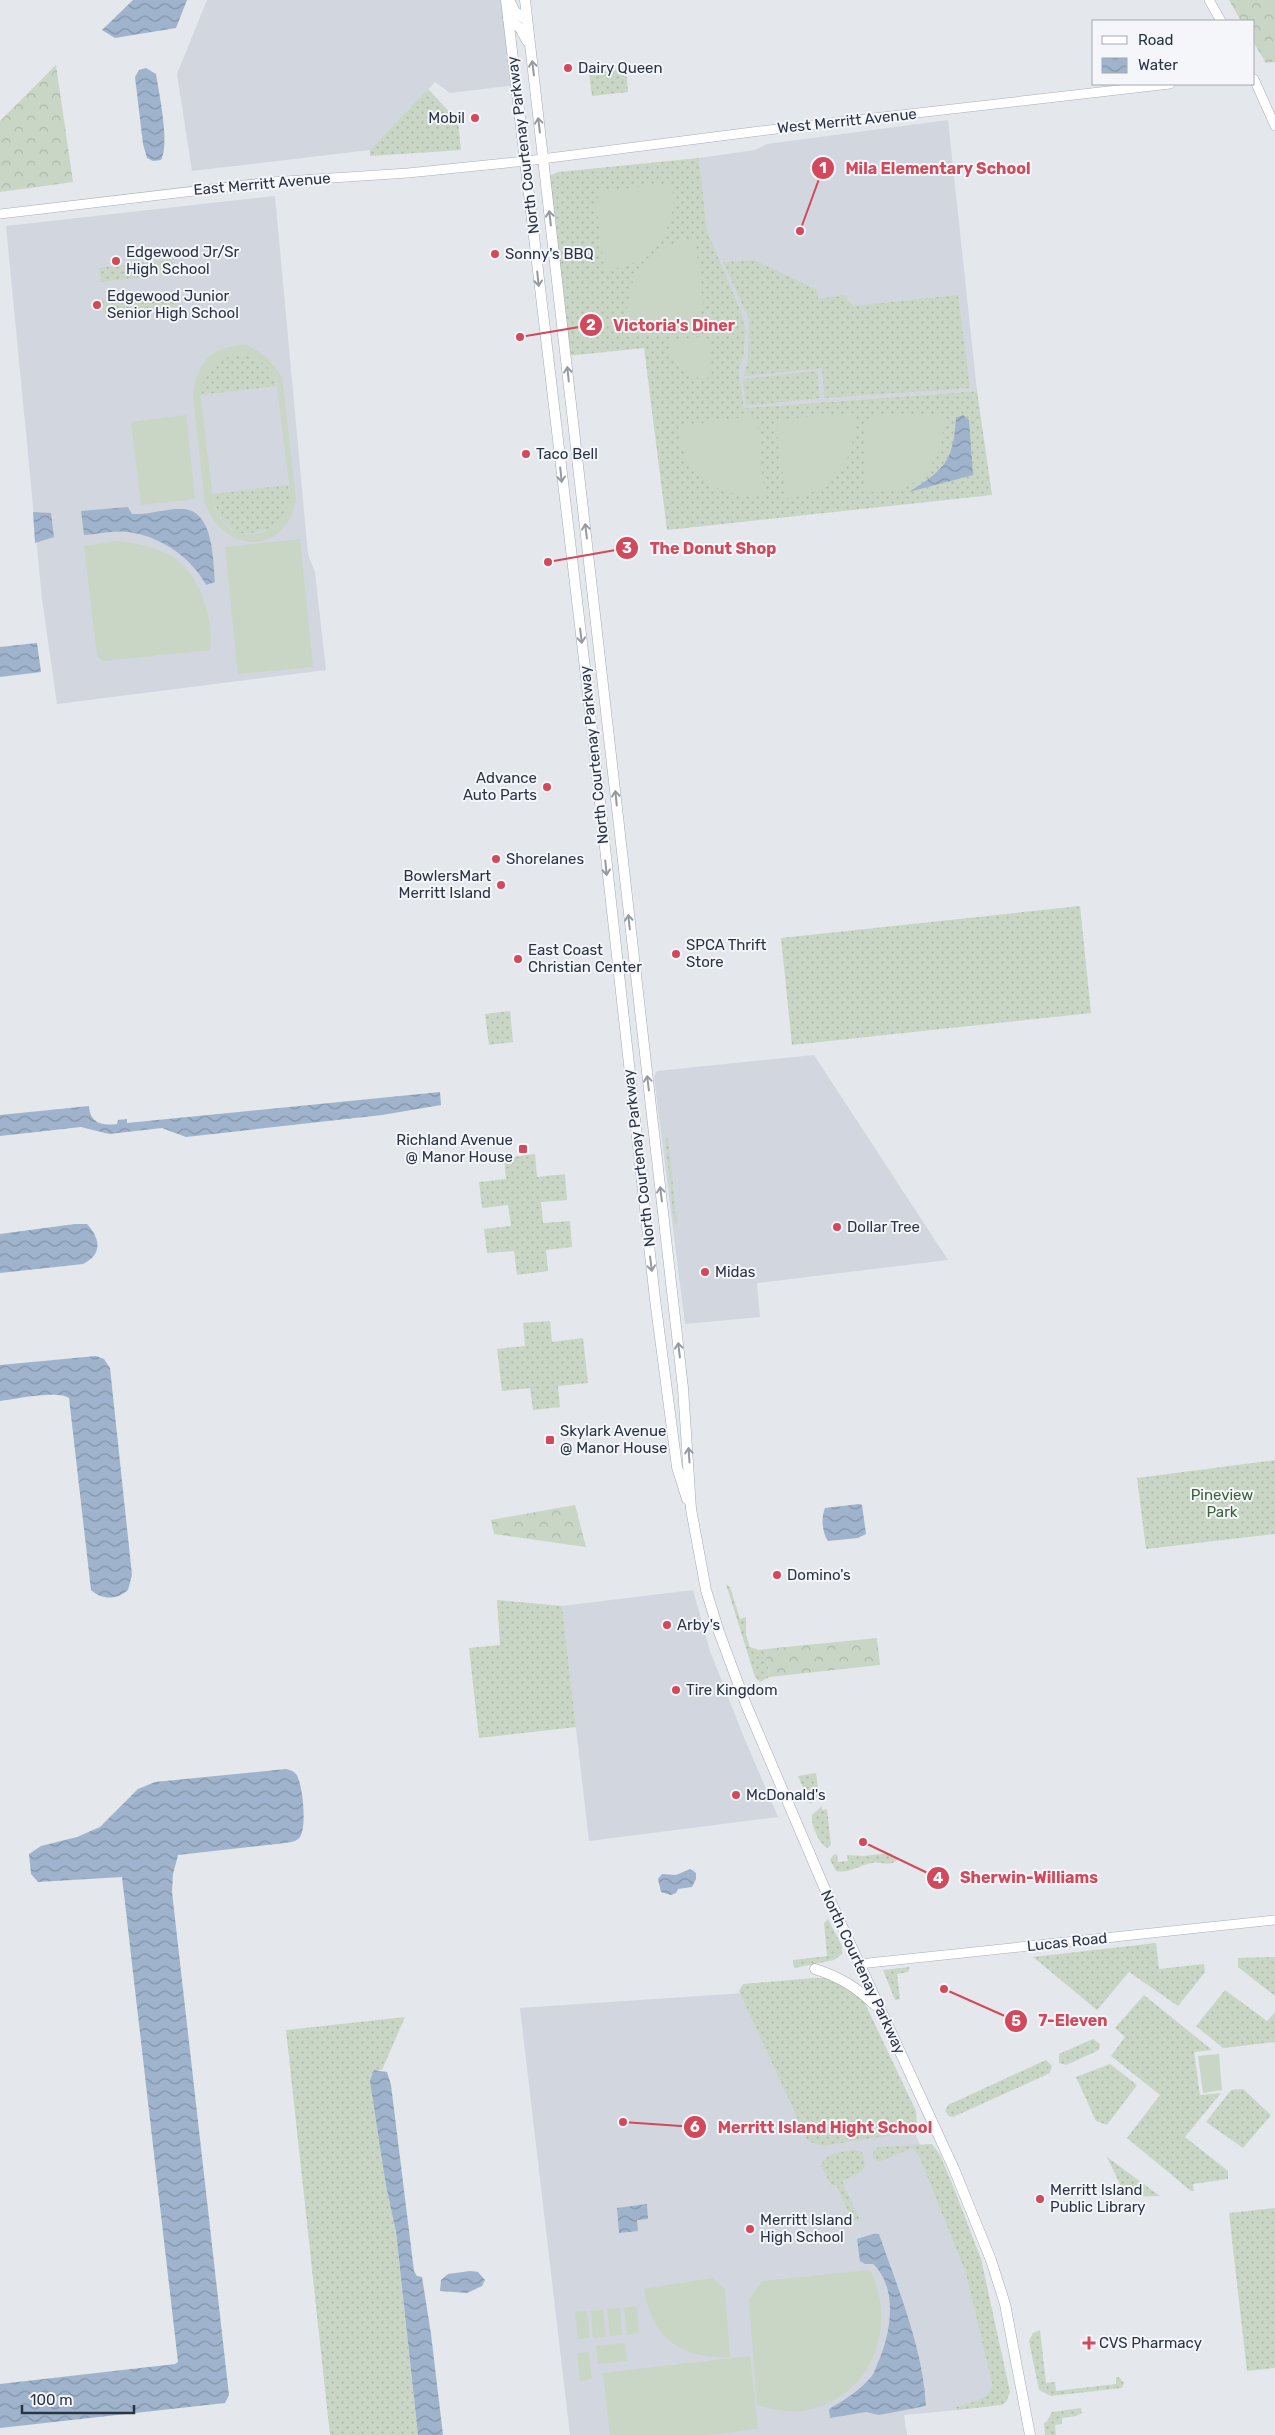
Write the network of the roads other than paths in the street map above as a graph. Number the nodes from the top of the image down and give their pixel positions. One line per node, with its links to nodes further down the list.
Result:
1 (507, 0): 4 (main road, North Courtenay Parkway); 5 (main road)
2 (525, 0): 5 (main road, North Courtenay Parkway)
3 (1209, 0): 6 (street)
4 (508, 18): 7 (main road); 12 (main road, North Courtenay Parkway)
5 (527, 20): 7 (main road, North Courtenay Parkway)
6 (1220, 20)
7 (530, 46): 11 (main road, North Courtenay Parkway, one-way to 7)
8 (1255, 81): 10 (street)
9 (1161, 85): 11 (street, West Merritt Avenue)
10 (1275, 126)
11 (543, 159): 12 (street, West Merritt Avenue); 14 (main road, North Courtenay Parkway, one-way to 11)
12 (526, 161): 13 (street, East Merritt Avenue); 14 (main road, North Courtenay Parkway, one-way to 14)
13 (0, 214)
14 (691, 1509): 16 (main road, North Courtenay Parkway)
15 (1275, 1920): 16 (street, Lucas Road)
16 (859, 1964): 18 (main road, North Courtenay Parkway)
17 (815, 1969): 18 (main road)
18 (880, 2009): 19 (main road, North Courtenay Parkway)
19 (1030, 2435)

